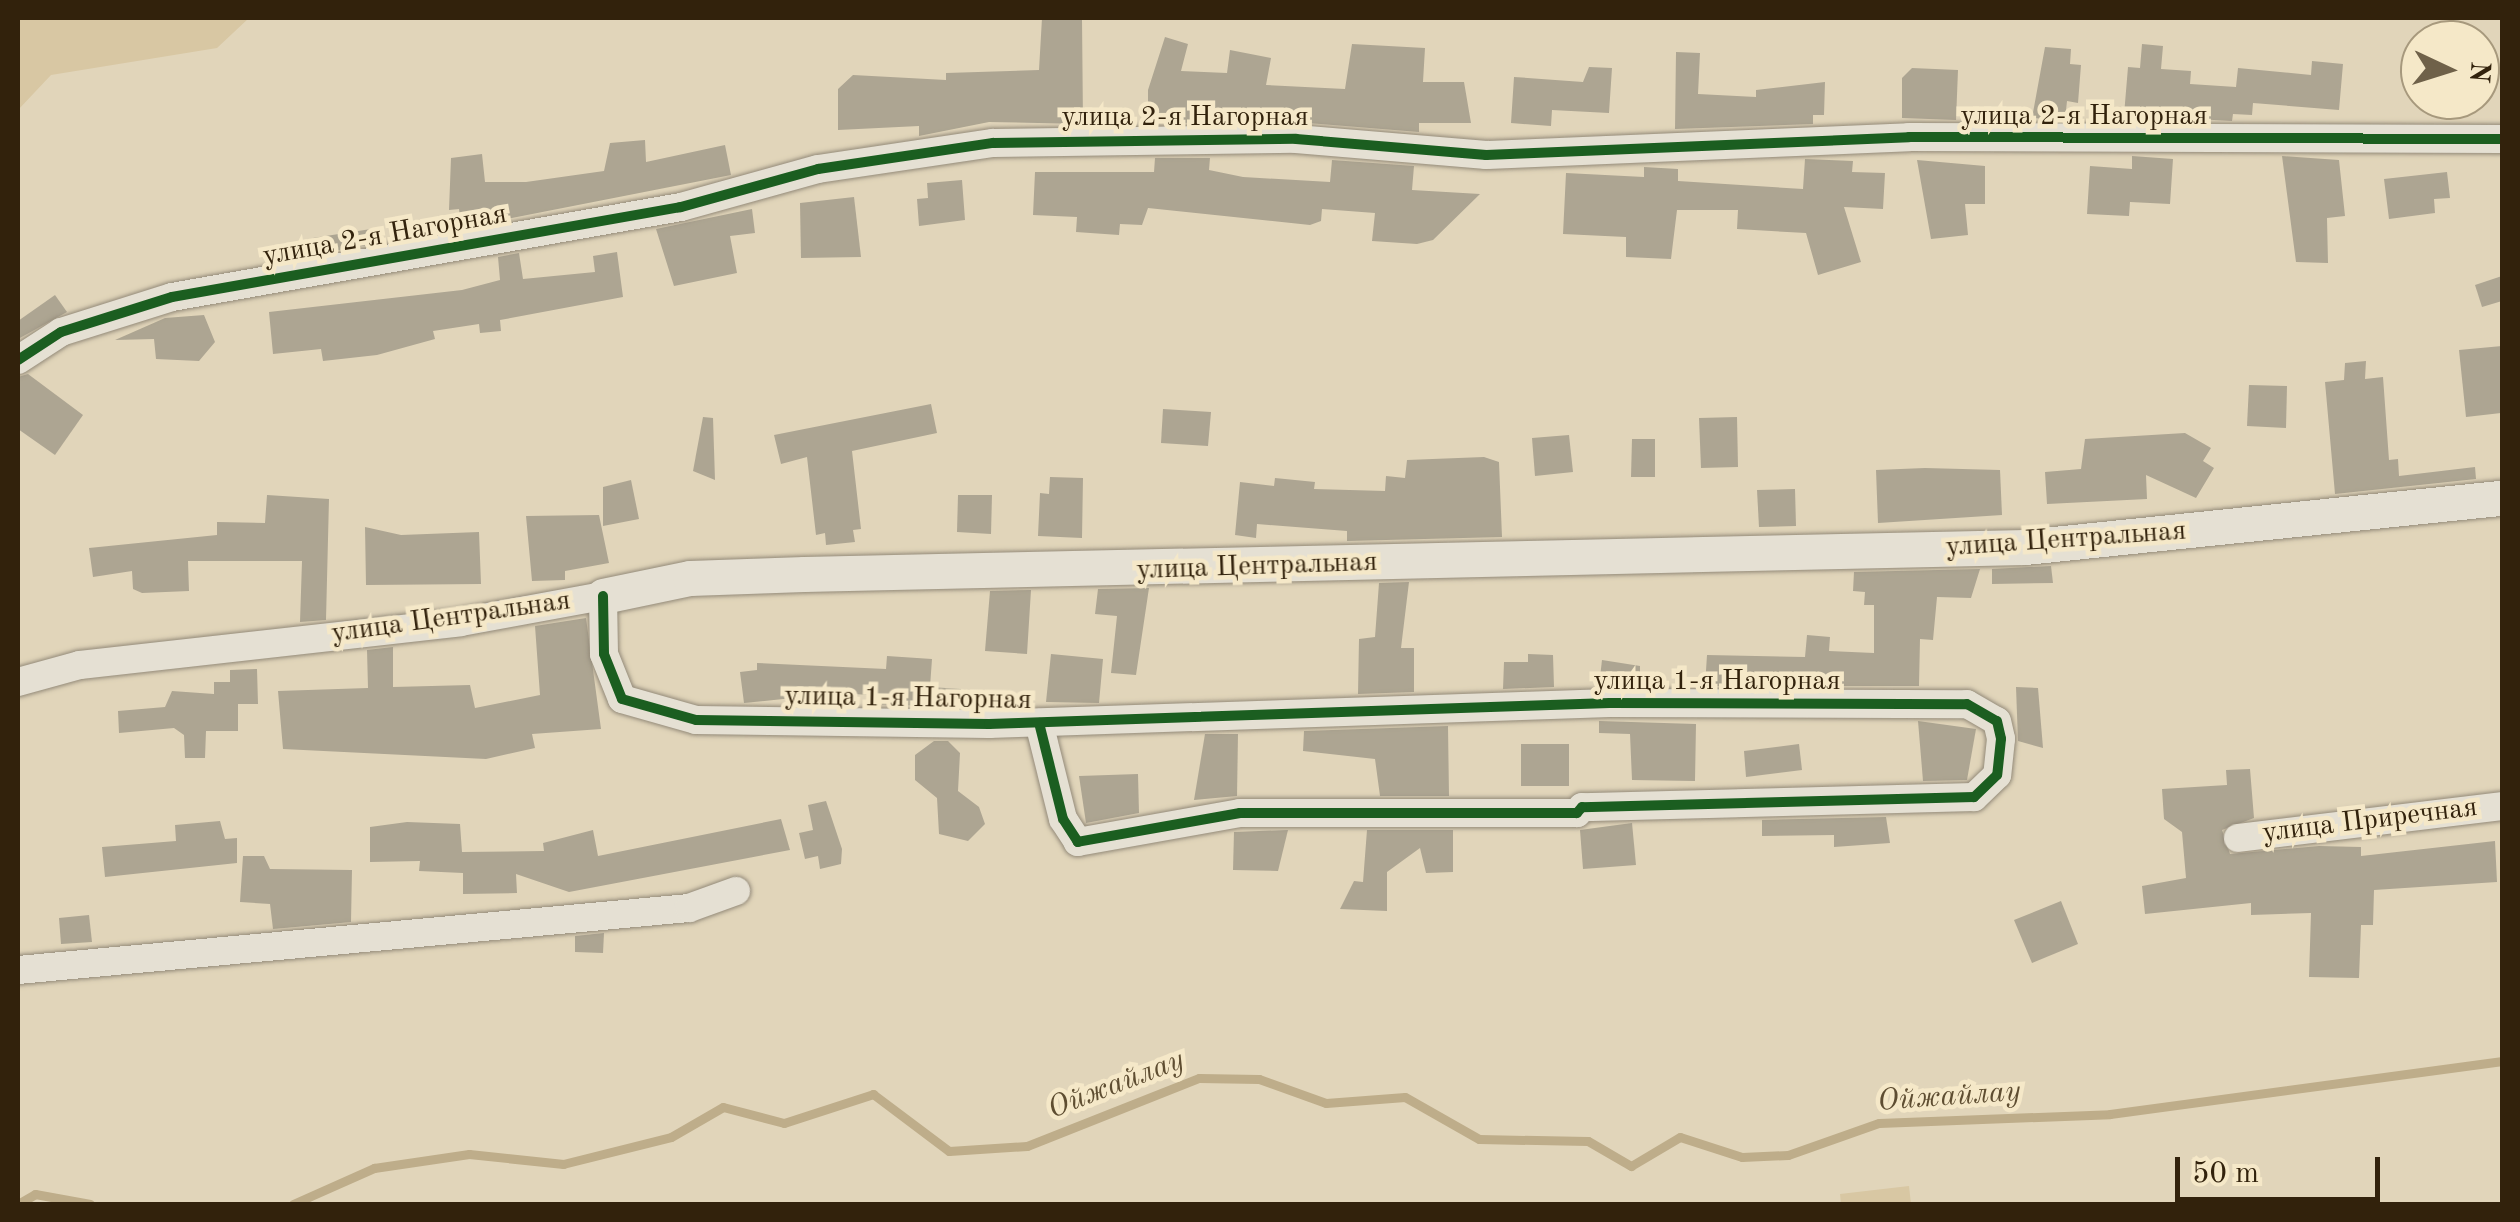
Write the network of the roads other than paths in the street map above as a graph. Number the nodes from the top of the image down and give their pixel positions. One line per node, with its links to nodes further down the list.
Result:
1 (2502, 140): 2 (street, улица 2-я Нагорная)
2 (18, 360)
3 (2502, 498): 4 (street, улица Центральная)
4 (603, 596): 5 (street, улица Центральная); 6 (street, улица 1-я Нагорная)
5 (18, 682)
6 (1039, 723): 6 (street, улица 1-я Нагорная)
7 (2502, 806): 8 (street, улица Приречная)
8 (2238, 838)
9 (736, 890): 10 (street)
10 (18, 970)

